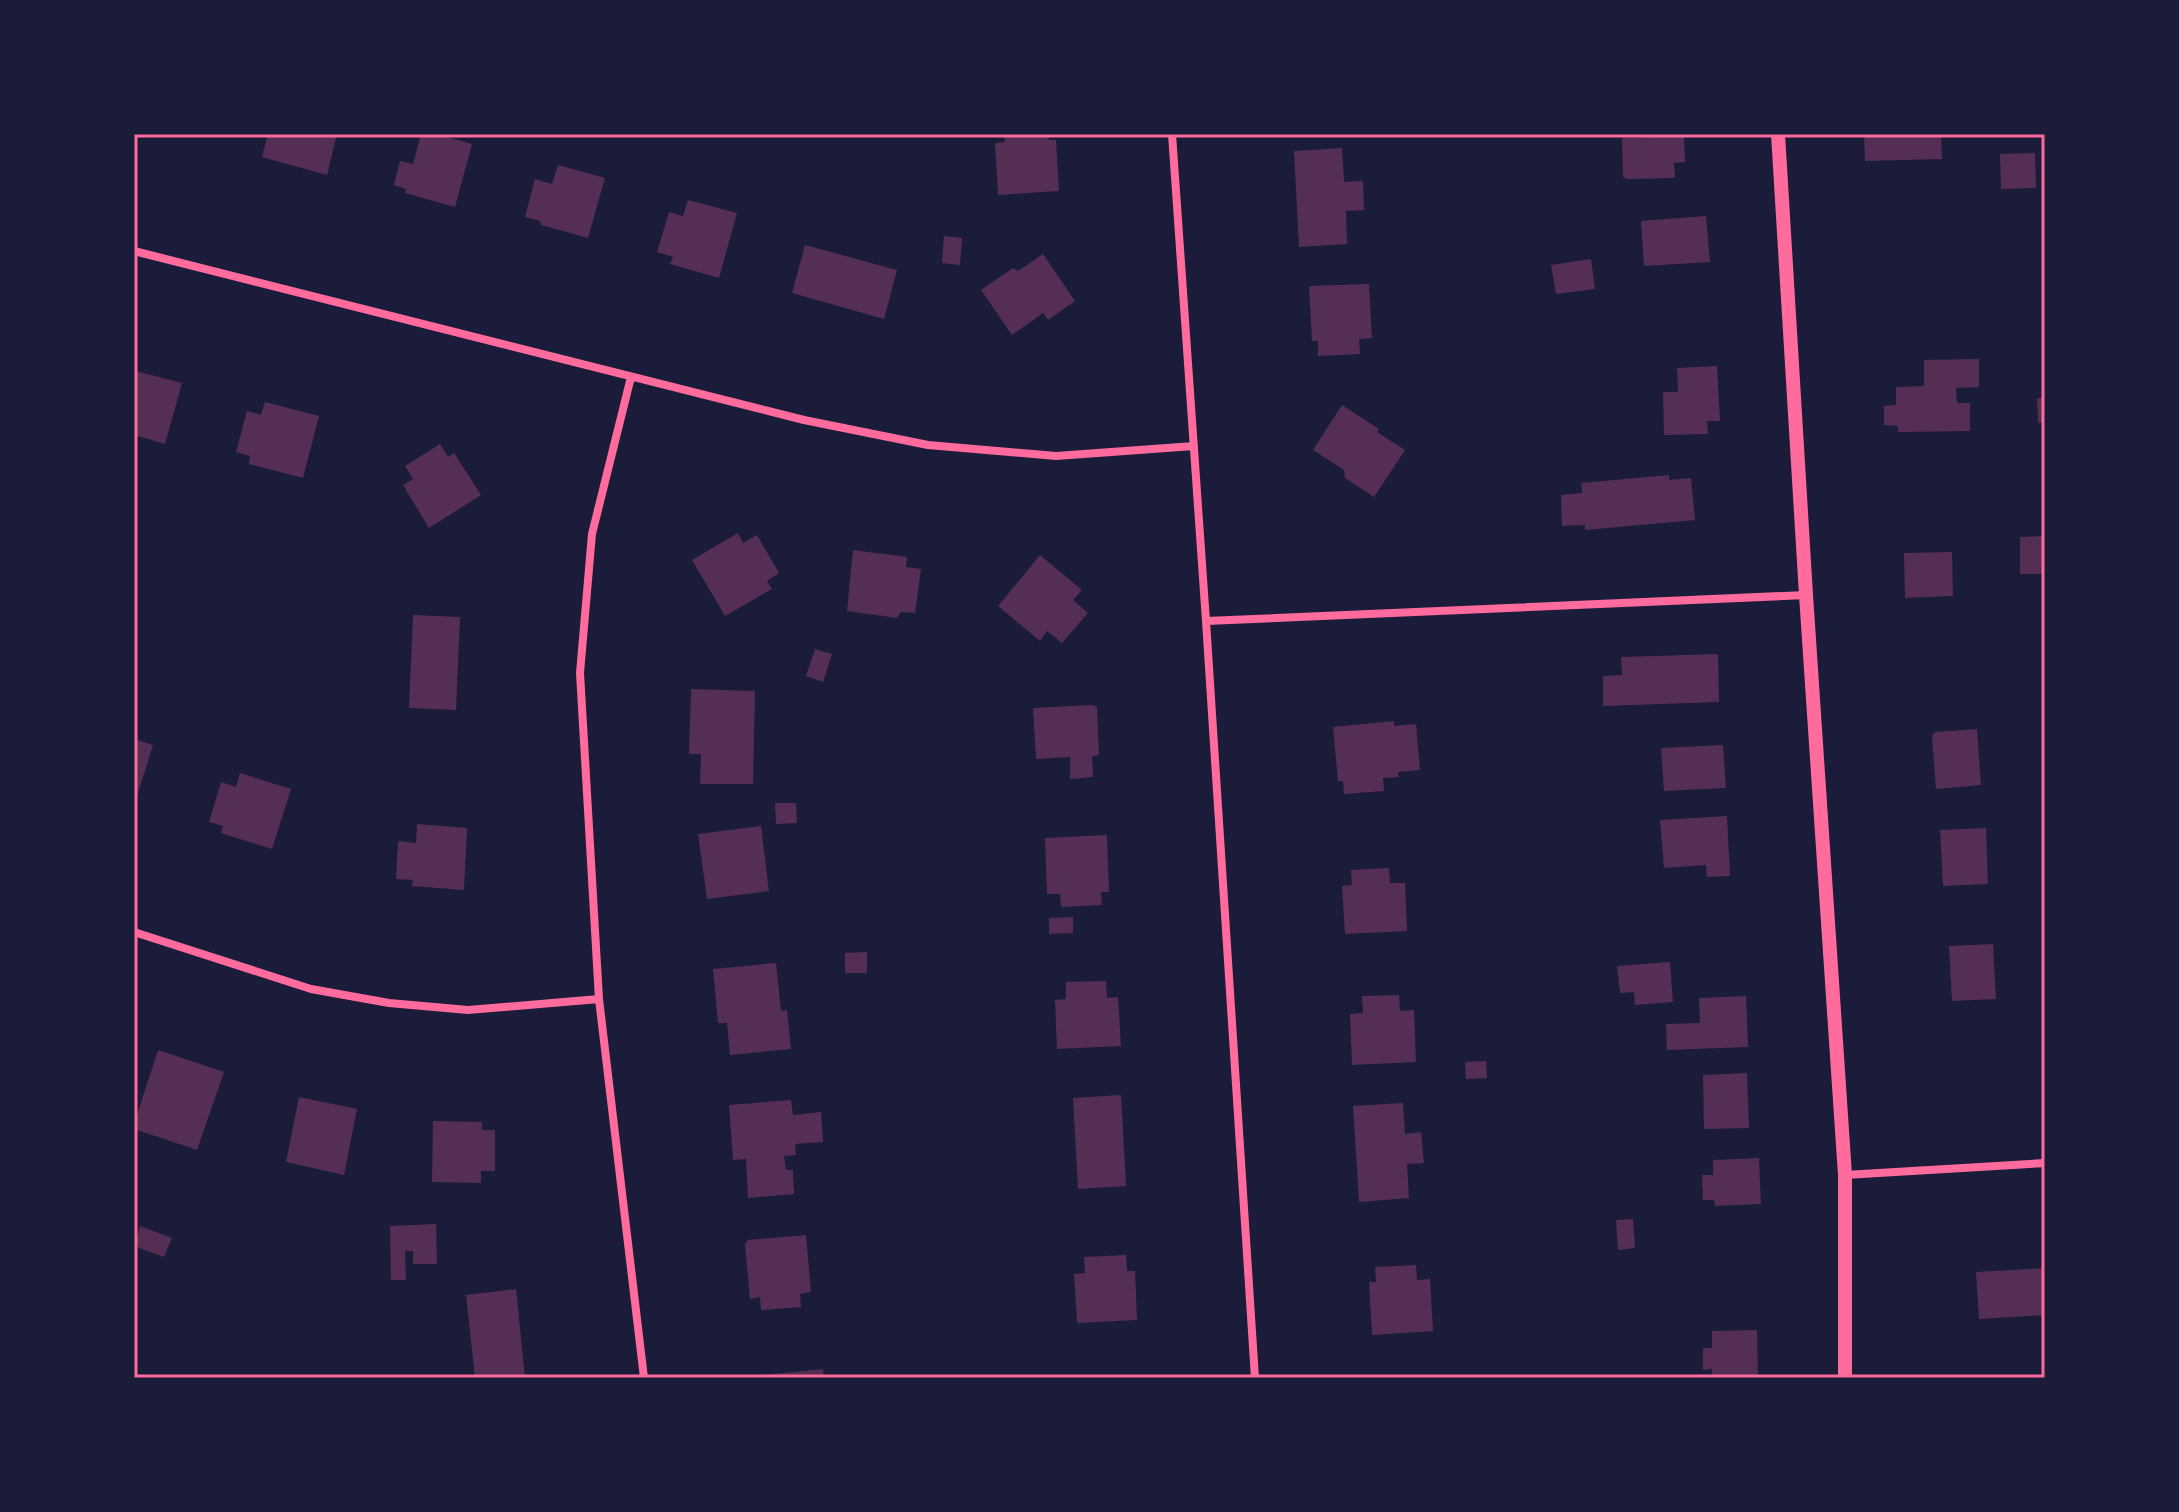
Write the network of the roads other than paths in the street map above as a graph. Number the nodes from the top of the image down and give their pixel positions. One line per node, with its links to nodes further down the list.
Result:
1 (1172, 134): 5 (street)
2 (1778, 134): 6 (street)
3 (134, 251): 4 (street)
4 (631, 377): 5 (street); 9 (street)
5 (1194, 446): 7 (street)
6 (1806, 595): 7 (street); 11 (street)
7 (1206, 621): 13 (street)
8 (134, 932): 9 (street)
9 (599, 999): 12 (street)
10 (2045, 1163): 11 (street)
11 (1845, 1175): 14 (street)
12 (644, 1378)
13 (1255, 1378)
14 (1845, 1378)

